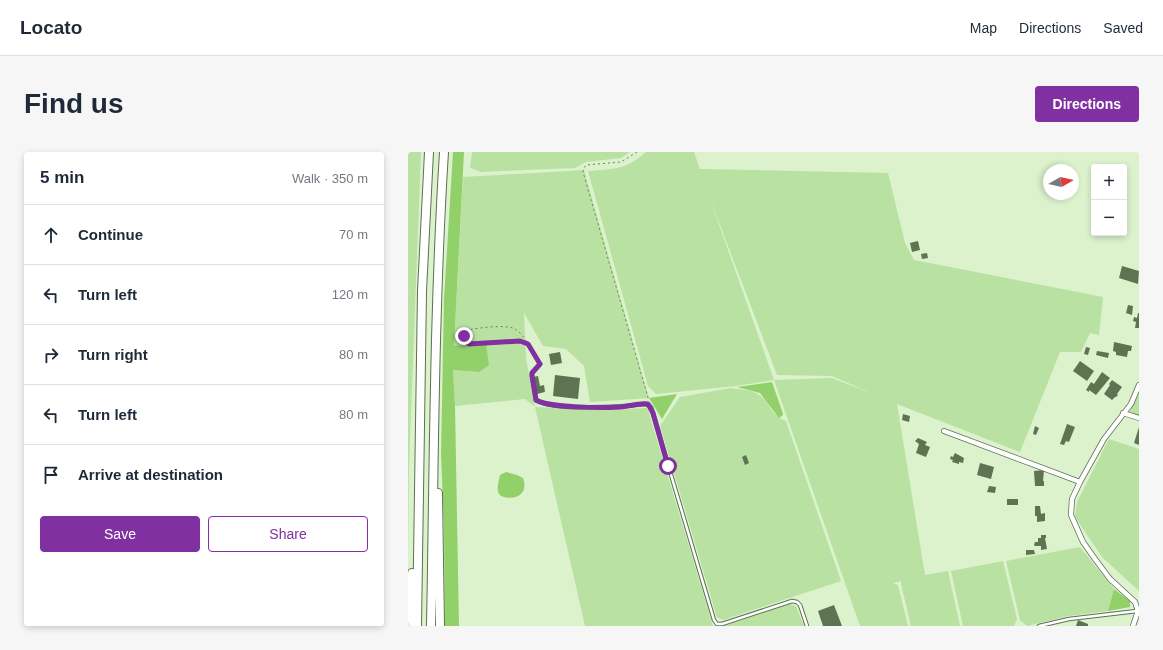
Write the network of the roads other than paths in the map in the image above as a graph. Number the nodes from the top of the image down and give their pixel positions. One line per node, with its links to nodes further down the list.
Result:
1 (430, 152): 8 (highway)
2 (444, 152): 9 (highway)
3 (540, 364): 16 (lane)
4 (1139, 385): 5 (street)
5 (1124, 413): 6 (street); 10 (street)
6 (1139, 418)
7 (944, 431): 10 (street)
8 (420, 435): 12 (highway); 13 (highway)
9 (434, 437): 14 (highway); 15 (highway)
10 (1080, 482): 11 (street)
11 (1138, 609): 17 (lane); 18 (street)
12 (409, 626)
13 (416, 626)
14 (431, 626)
15 (440, 626)
16 (807, 626)
17 (1039, 626)
18 (1133, 626)

